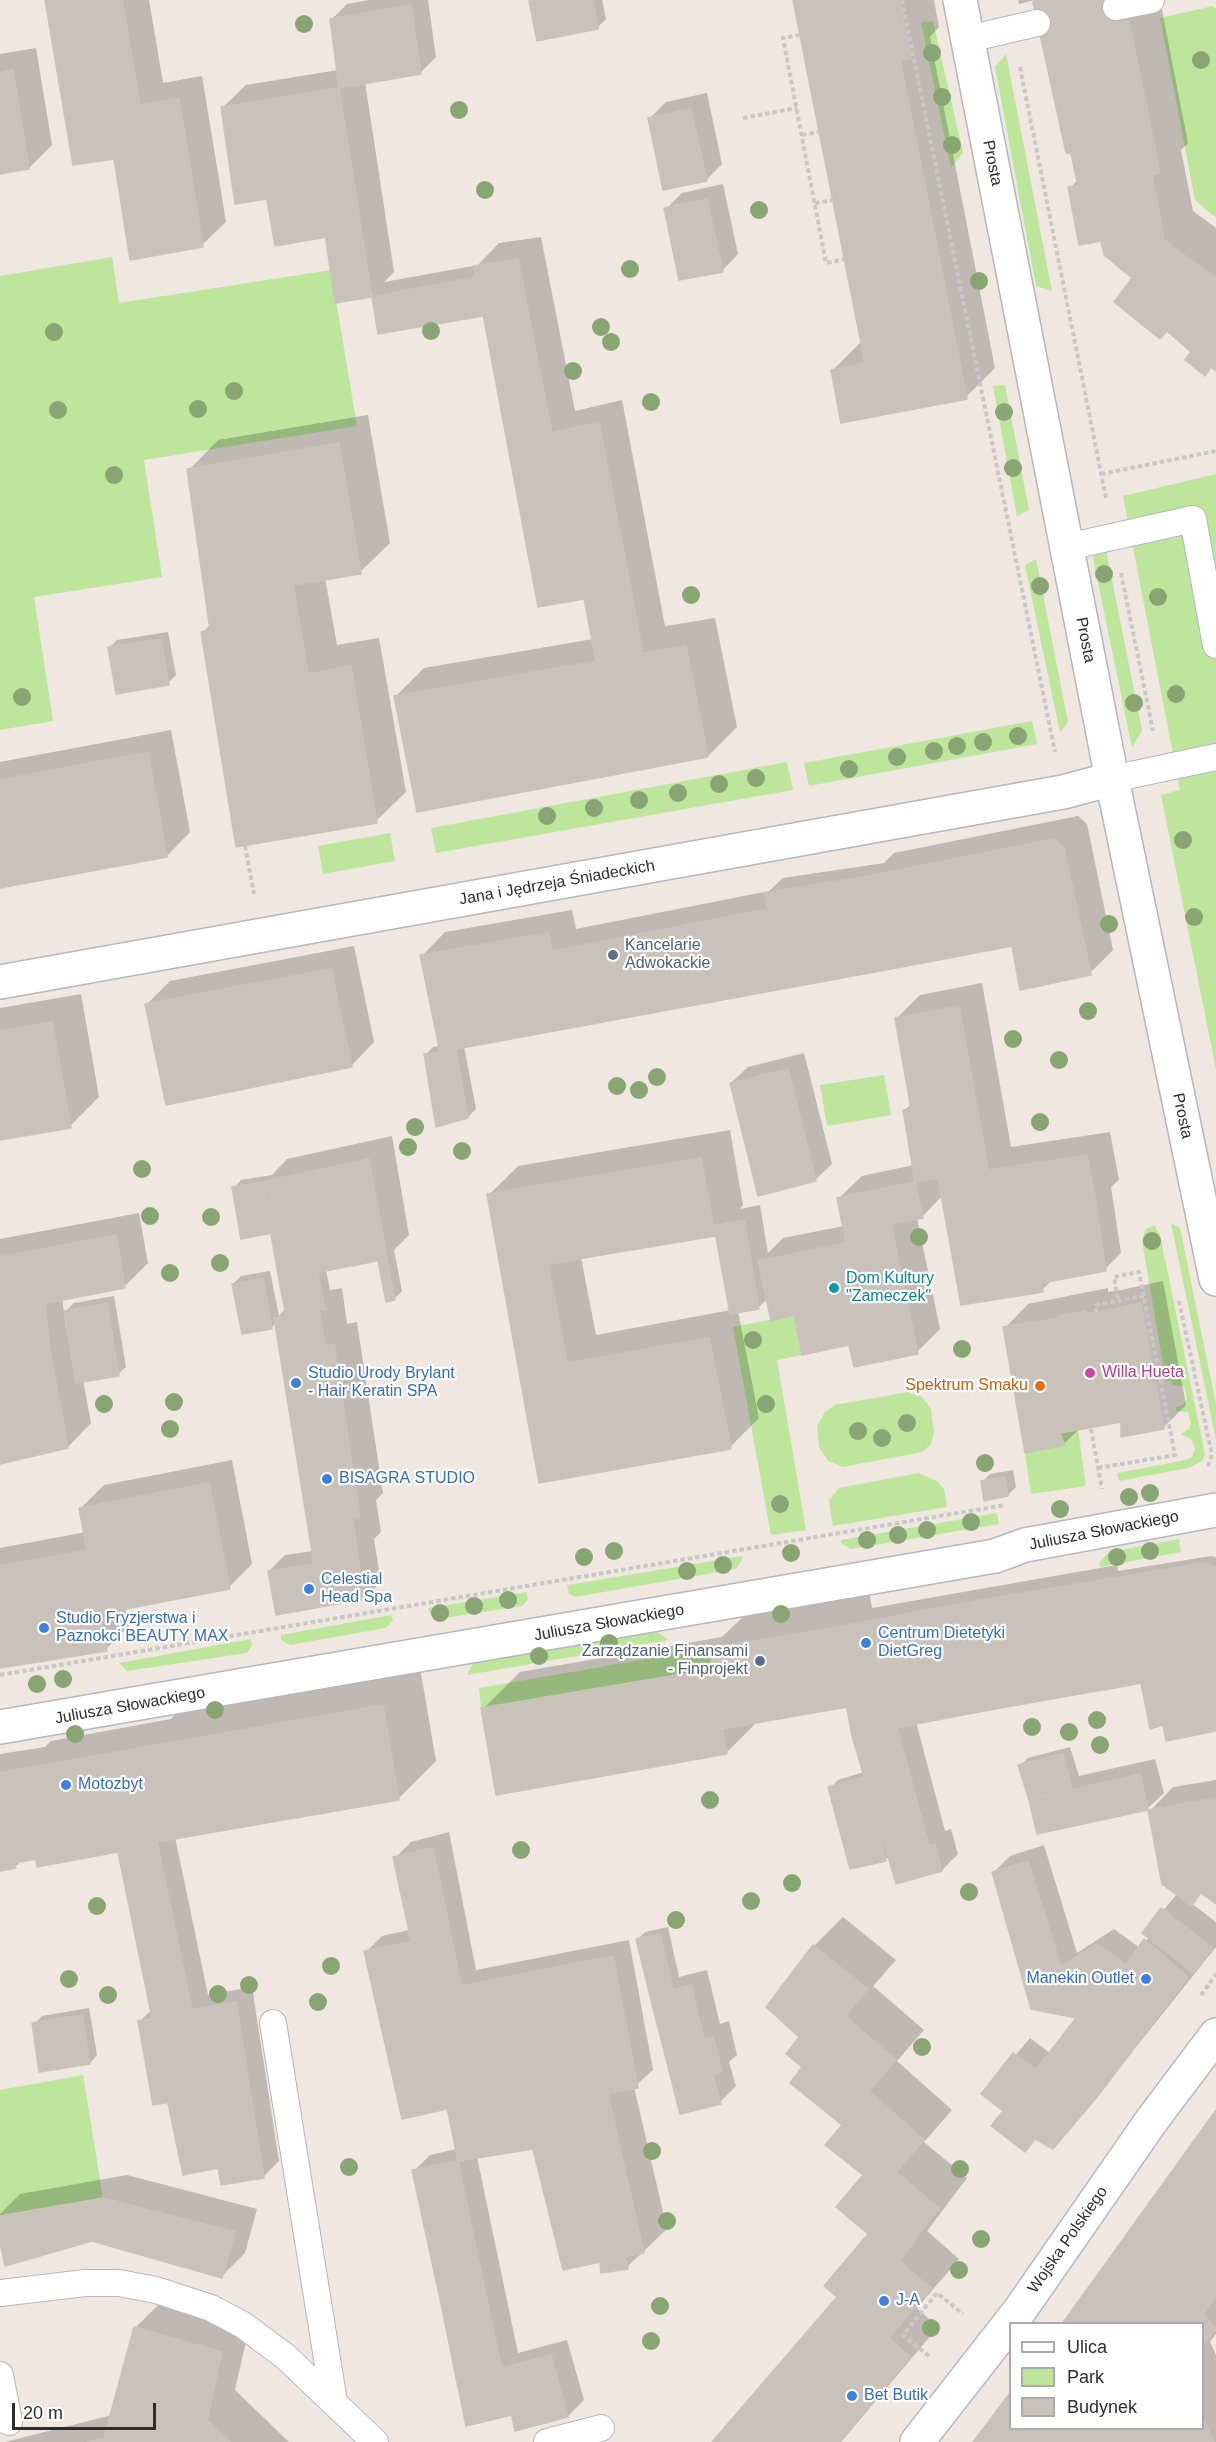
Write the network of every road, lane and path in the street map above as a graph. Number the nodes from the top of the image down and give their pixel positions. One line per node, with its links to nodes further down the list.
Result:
1 (902, 0): 18 (path)
2 (960, 0): 7 (street, Prosta)
3 (1151, 0): 4 (lane)
4 (1116, 7)
5 (1025, 27): 7 (lane); 15 (path)
6 (800, 36): 8 (path)
7 (968, 39): 16 (street, Prosta)
8 (796, 108): 9 (path); 11 (path)
9 (743, 118)
10 (819, 132): 11 (path)
11 (802, 135): 13 (path)
12 (832, 200): 13 (path)
13 (815, 203): 14 (path)
14 (845, 259)
15 (1216, 451)
16 (1067, 547): 17 (lane); 20 (street, Prosta)
17 (1216, 645)
18 (1055, 752)
19 (1216, 757): 20 (lane)
20 (1112, 779): 23 (street, Jana i Jędrzeja Śniadeckich); 24 (street, Prosta)
21 (245, 846): 22 (path)
22 (255, 898)
23 (0, 982)
24 (1216, 1279)
25 (1178, 1293): 31 (path)
26 (1144, 1296): 27 (path); 27 (path); 30 (path)
27 (1118, 1301): 28 (path)
28 (1096, 1313)
29 (1091, 1429): 30 (path)
30 (1098, 1468): 33 (path)
31 (1201, 1472)
32 (1113, 1488): 33 (path)
33 (1102, 1490): 34 (path)
34 (1092, 1492)
35 (1007, 1505): 37 (path)
36 (1216, 1510): 38 (street, Juliusza Słowackiego)
37 (0, 1675)
38 (0, 1727)
39 (273, 2023): 47 (lane)
40 (1216, 2035): 43 (street, Wojska Polskiego)
41 (0, 2293): 47 (lane)
42 (957, 2309): 45 (path)
43 (1011, 2322)
44 (1009, 2324): 52 (street, Wojska Polskiego)
45 (924, 2352)
46 (0, 2375): 48 (lane)
47 (334, 2402): 50 (lane)
48 (9, 2422)
49 (601, 2428): 51 (lane)
50 (375, 2442)
51 (547, 2442)
52 (917, 2442)

